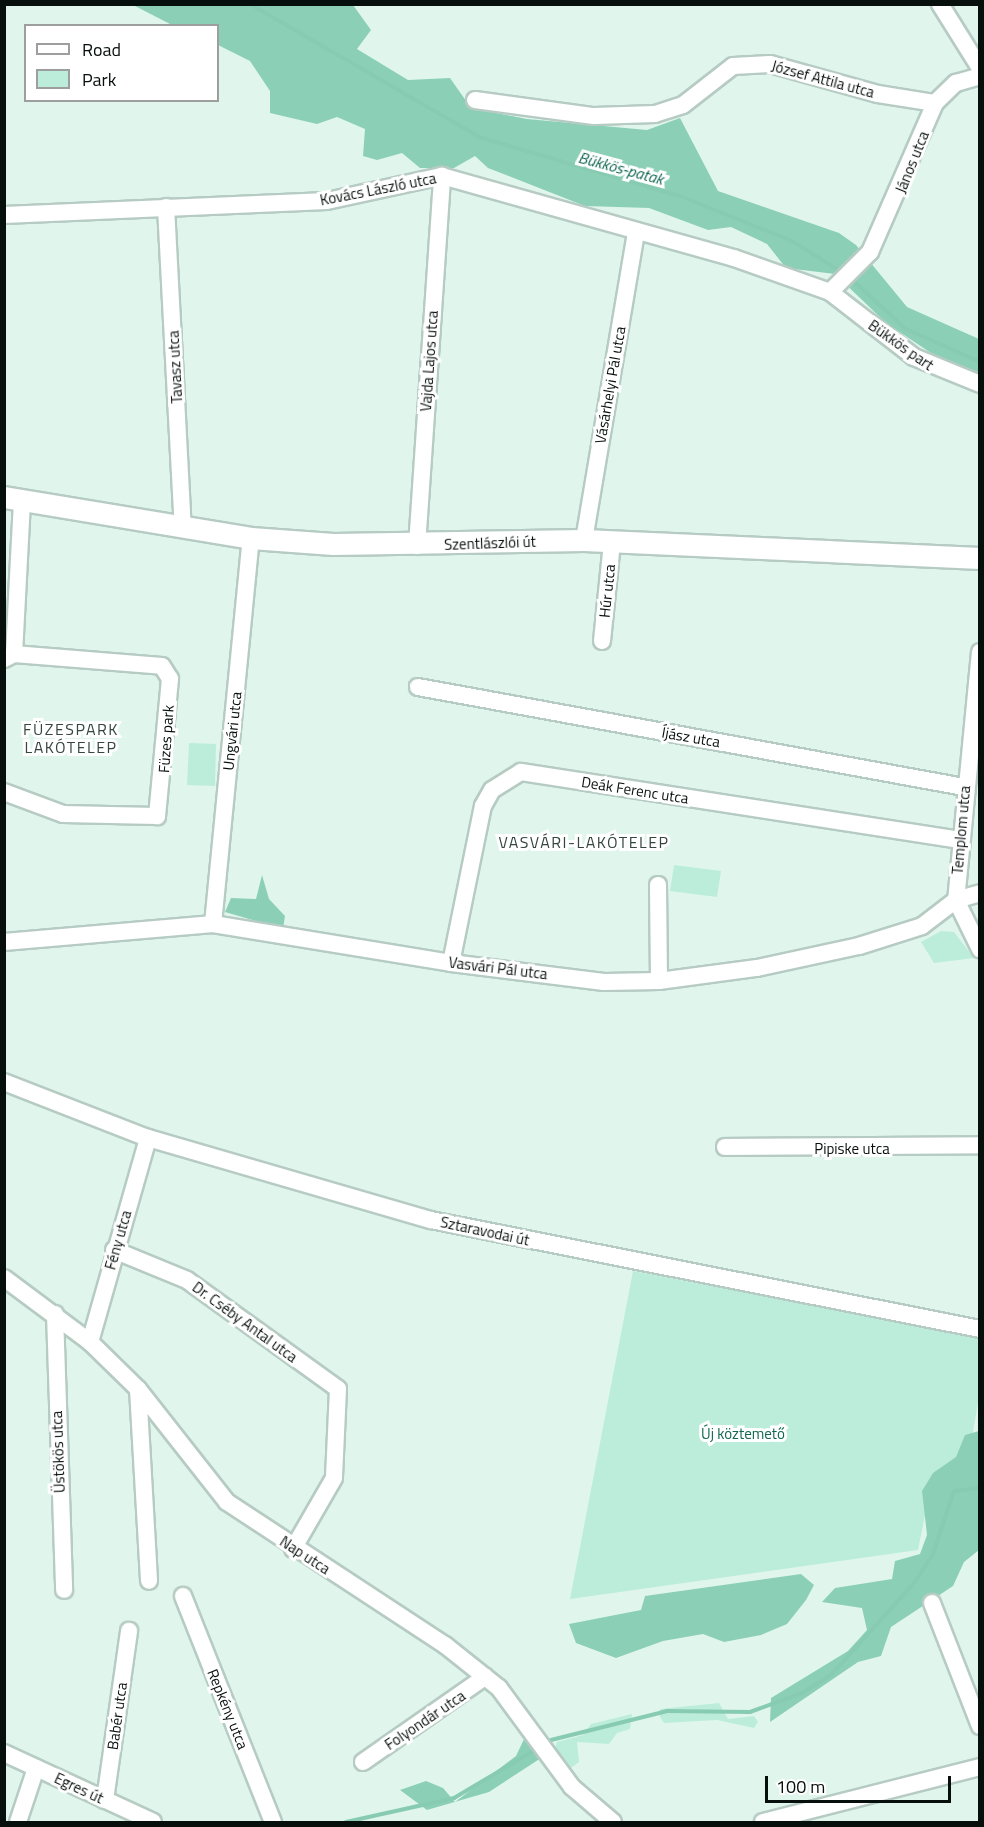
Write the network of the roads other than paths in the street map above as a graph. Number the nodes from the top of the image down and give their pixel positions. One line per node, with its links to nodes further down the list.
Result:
1 (940, 4): 2 (street)
2 (980, 68)
3 (980, 76): 5 (street, János utca)
4 (475, 99): 5 (street, József Attila utca)
5 (935, 103): 10 (street, János utca)
6 (442, 176): 7 (street, Kovács László utca); 9 (street, Kovács László utca); 17 (street, Vajda Lajos utca)
7 (166, 207): 8 (street, Kovács László utca); 13 (street, Tavasz utca)
8 (4, 215)
9 (636, 231): 10 (street, Kovács László utca); 15 (street, Vásárhelyi Pál utca)
10 (836, 289): 11 (street, Bükkös part)
11 (980, 384)
12 (13, 498): 13 (main road, Szentlászlói út); 21 (street)
13 (183, 528): 14 (main road, Szentlászlói út)
14 (251, 538): 17 (main road, Szentlászlói út); 29 (street, Ungvári utca)
15 (584, 540): 16 (main road, Szentlászlói út); 17 (main road, Szentlászlói út)
16 (612, 542): 18 (main road, Szentlászlói út); 19 (street, Húr utca)
17 (417, 546)
18 (980, 558)
19 (602, 641)
20 (980, 652): 23 (street, Templom utca)
21 (9, 656): 24 (street, Füzes park)
22 (418, 687): 23 (street, Íjász utca)
23 (964, 788): 25 (street, Templom utca)
24 (4, 792)
25 (959, 840): 28 (street, Templom utca); 32 (street, Deák Ferenc utca)
26 (658, 885): 33 (street)
27 (980, 893): 28 (street, Vasvári Pál utca)
28 (956, 900): 31 (street); 33 (street, Vasvári Pál utca)
29 (213, 924): 30 (street, Vasvári Pál utca); 32 (street, Vasvári Pál utca)
30 (4, 942)
31 (980, 949)
32 (451, 963): 33 (street, Vasvári Pál utca)
33 (659, 981)
34 (4, 1082): 35 (street, Sztaravodai út)
35 (148, 1138): 38 (street, Fény utca); 41 (street, Sztaravodai út)
36 (980, 1145): 37 (street, Pipiske utca)
37 (725, 1147)
38 (114, 1250): 42 (street, Fény utca); 44 (street, Dr. Cséby Antal utca)
39 (4, 1278): 40 (street, Nap utca)
40 (55, 1314): 42 (street, Nap utca); 46 (street, Üstökös utca)
41 (980, 1329)
42 (90, 1342): 43 (street, Nap utca)
43 (138, 1389): 44 (street, Nap utca); 45 (street)
44 (293, 1548): 50 (street, Nap utca)
45 (148, 1581)
46 (64, 1590)
47 (183, 1596): 59 (street, Repkény utca)
48 (933, 1603): 51 (street)
49 (129, 1631): 56 (street, Babér utca)
50 (484, 1677): 53 (street, Folyondár utca); 60 (street, Nap utca)
51 (980, 1726)
52 (4, 1753): 55 (street, Egres út)
53 (363, 1762)
54 (980, 1767): 61 (street)
55 (36, 1768): 56 (street, Egres út); 57 (street)
56 (105, 1800): 58 (street, Egres út)
57 (18, 1822)
58 (153, 1822)
59 (273, 1822)
60 (612, 1822)
61 (762, 1822)

